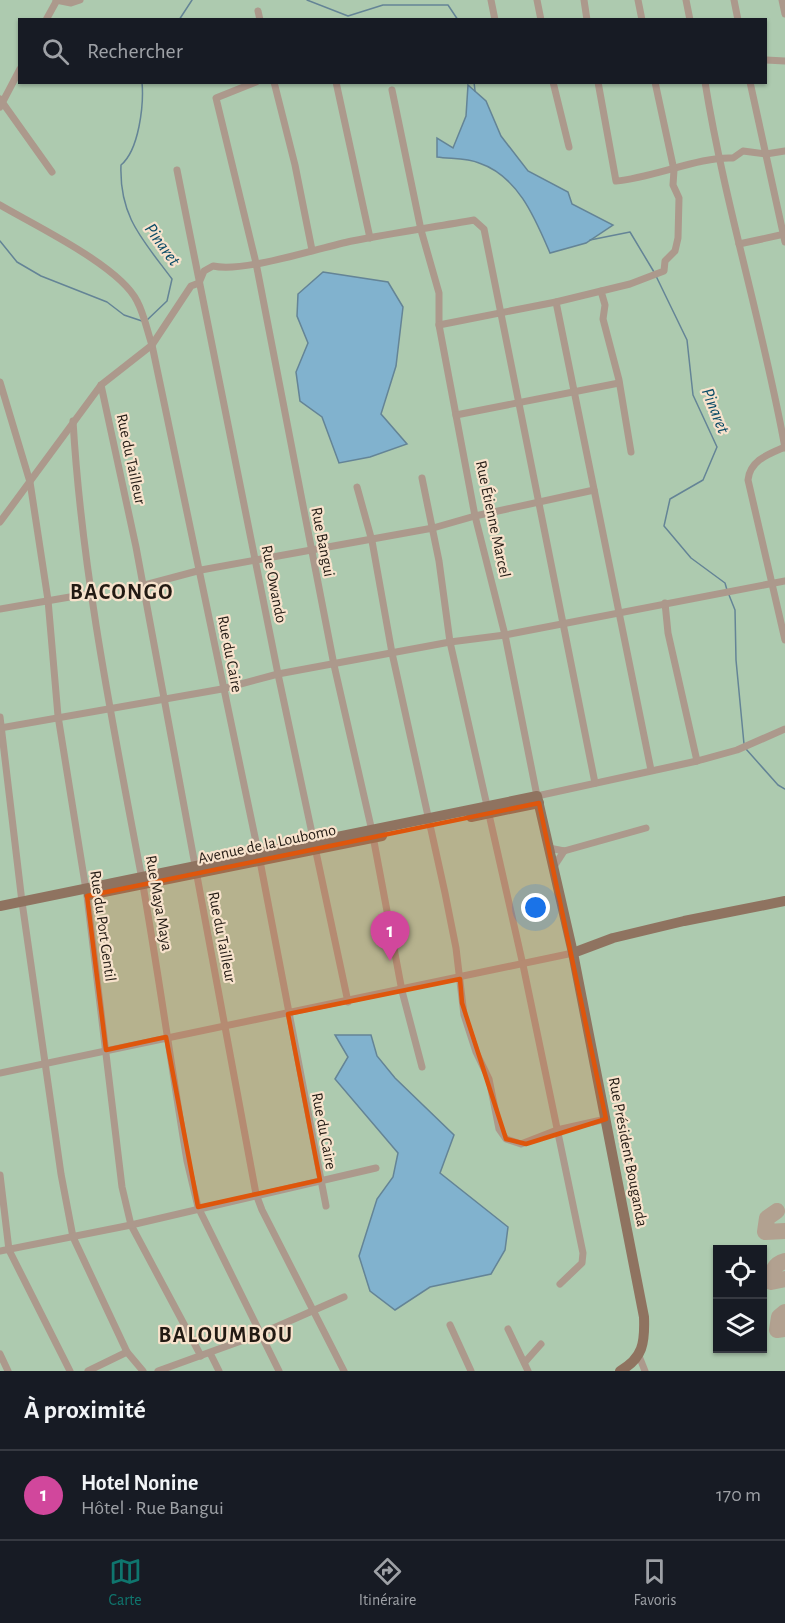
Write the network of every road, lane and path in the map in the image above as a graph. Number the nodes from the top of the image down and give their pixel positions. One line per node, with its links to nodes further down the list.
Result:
1 (56, 0): 2 (street); 12 (street)
2 (80, 0)
3 (491, 0): 14 (street)
4 (537, 0): 15 (street)
5 (584, 0): 16 (street)
6 (638, 0): 17 (street)
7 (686, 0): 18 (street)
8 (734, 0): 19 (street)
9 (782, 0): 11 (street)
10 (258, 11): 13 (street)
11 (785, 14)
12 (47, 18)
13 (260, 18)
14 (495, 18)
15 (541, 18)
16 (587, 18)
17 (642, 18)
18 (690, 18)
19 (738, 18)
20 (767, 60): 21 (street)
21 (785, 62)
22 (18, 73): 32 (street)
23 (251, 84): 46 (street, Rue Bangui)
24 (275, 84): 45 (street)
25 (336, 84): 43 (street)
26 (553, 84): 33 (street)
27 (597, 84): 38 (street)
28 (655, 84): 38 (street)
29 (705, 84): 36 (street)
30 (750, 84): 35 (street)
31 (392, 90): 41 (street, Rue Étienne Marcel)
32 (1, 103): 39 (street)
33 (569, 147)
34 (785, 151): 35 (street)
35 (766, 154): 36 (street); 42 (street)
36 (717, 157): 38 (street); 44 (street)
37 (177, 170): 47 (street, Rue Owando)
38 (674, 170): 48 (street)
39 (52, 172)
40 (0, 205): 52 (street, Rue du Caire)
41 (421, 230): 43 (street); 50 (street); 51 (street, Rue Étienne Marcel)
42 (784, 237): 44 (street)
43 (370, 238): 45 (street)
44 (739, 244): 60 (street)
45 (312, 250): 46 (street)
46 (256, 263): 47 (street); 71 (street, Rue Bangui)
47 (199, 283): 52 (street); 72 (street, Rue Owando)
48 (601, 291): 49 (street); 54 (street)
49 (556, 302): 50 (street); 56 (street)
50 (500, 312): 51 (street); 57 (street)
51 (439, 325): 58 (street, Rue Étienne Marcel)
52 (152, 345): 55 (street); 73 (street, Rue du Caire)
53 (0, 382): 63 (street, Rue du Port Gentil)
54 (619, 383): 56 (street); 61 (street)
55 (101, 386): 59 (street); 76 (street, Rue du Tailleur)
56 (574, 391): 57 (street); 65 (street)
57 (517, 401): 58 (street); 66 (street)
58 (456, 415): 67 (street, Rue Étienne Marcel)
59 (73, 421): 63 (street); 77 (street, Rue Maya Maya)
60 (785, 447): 75 (street)
61 (631, 452)
62 (422, 478): 69 (street)
63 (30, 482): 68 (street); 78 (street, Rue du Port Gentil)
64 (357, 487): 70 (street)
65 (594, 490): 66 (street); 81 (street)
66 (538, 502): 67 (street); 82 (street)
67 (475, 516): 69 (street); 83 (street, Rue Étienne Marcel)
68 (0, 522)
69 (433, 528): 70 (street); 85 (street)
70 (372, 541): 71 (street); 86 (street)
71 (311, 548): 72 (street); 87 (street, Rue Bangui)
72 (256, 559): 73 (street); 88 (street, Rue Owando)
73 (201, 570): 76 (street); 89 (street, Rue du Caire)
74 (785, 581): 75 (street)
75 (772, 583): 79 (street); 84 (street)
76 (141, 586): 90 (street, Rue du Tailleur)
77 (93, 593): 78 (street); 91 (street, Rue Maya Maya)
78 (48, 600): 80 (street); 92 (street, Rue du Port Gentil)
79 (665, 603): 81 (street); 96 (street)
80 (0, 609)
81 (620, 611): 82 (street); 97 (street)
82 (563, 624): 83 (street); 98 (street)
83 (505, 635): 85 (street); 99 (street, Rue Étienne Marcel)
84 (785, 640)
85 (450, 642): 86 (street); 100 (street)
86 (392, 652): 87 (street); 101 (street)
87 (334, 665): 88 (street); 103 (street, Rue Bangui)
88 (278, 674): 89 (street); 104 (street, Rue Owando)
89 (222, 689): 90 (street); 107 (street, Rue du Caire)
90 (162, 699): 91 (street); 109 (street, Rue du Tailleur)
91 (110, 708): 92 (street); 110 (street, Rue Maya Maya)
92 (58, 716): 94 (street); 111 (street, Rue du Port Gentil)
93 (0, 717): 94 (street)
94 (1, 728): 113 (street)
95 (785, 729): 96 (street)
96 (697, 760): 97 (street)
97 (651, 771): 98 (street)
98 (595, 783): 99 (street)
99 (538, 800): 100 (street, Avenue de la Loubomo); 105 (street, Rue Étienne Marcel)
100 (488, 810): 101 (street, Avenue de la Loubomo); 117 (street)
101 (430, 823): 103 (street, Avenue de la Loubomo); 118 (street)
102 (646, 828): 106 (street)
103 (372, 834): 104 (street, Avenue de la Loubomo); 119 (street, Rue Bangui)
104 (316, 845): 107 (street, Avenue de la Loubomo); 120 (street, Rue Owando)
105 (549, 848): 106 (street); 108 (street, Rue Étienne Marcel)
106 (564, 851): 108 (street)
107 (259, 857): 109 (street, Avenue de la Loubomo); 121 (street, Rue du Caire)
108 (553, 868): 116 (street, Rue Étienne Marcel)
109 (196, 870): 110 (street, Avenue de la Loubomo); 122 (street, Rue du Tailleur)
110 (142, 881): 111 (street, Avenue de la Loubomo); 123 (street, Rue Maya Maya)
111 (86, 892): 113 (street, Avenue de la Loubomo); 124 (street, Rue du Port Gentil)
112 (785, 901): 116 (street)
113 (23, 905): 114 (street, Avenue de la Loubomo); 115 (street, Avenue de la Loubomo); 125 (street)
114 (0, 906)
115 (0, 913)
116 (573, 953): 117 (street); 128 (street, Rue Président Bouganda)
117 (523, 965): 118 (street); 129 (street)
118 (460, 979): 119 (street); 129 (street)
119 (402, 991): 120 (street); 126 (street, Rue Bangui)
120 (348, 1002): 121 (street)
121 (288, 1014): 122 (street); 132 (street, Rue du Caire)
122 (225, 1026): 123 (street); 133 (street, Rue du Tailleur)
123 (166, 1037): 124 (street); 135 (street, Rue Maya Maya)
124 (106, 1050): 125 (street); 136 (street, Rue du Port Gentil)
125 (45, 1065): 127 (street); 137 (street)
126 (422, 1067)
127 (0, 1073)
128 (606, 1119): 129 (street); 151 (street, Rue Président Bouganda)
129 (557, 1130): 140 (street)
130 (376, 1168): 132 (street)
131 (0, 1175): 138 (street)
132 (320, 1180): 133 (street); 134 (street, Rue du Caire)
133 (256, 1194): 135 (street); 142 (street, Rue du Tailleur)
134 (326, 1206)
135 (198, 1207): 136 (street); 145 (street, Rue Maya Maya)
136 (131, 1225): 137 (street); 150 (street, Rue du Port Gentil)
137 (72, 1237): 138 (street); 147 (street)
138 (9, 1250): 139 (street); 154 (street)
139 (0, 1251)
140 (561, 1284)
141 (344, 1297): 142 (street)
142 (315, 1312): 145 (street); 160 (street, Rue du Tailleur)
143 (450, 1325): 161 (street)
144 (508, 1329): 152 (street)
145 (260, 1334): 148 (street); 159 (street, Rue Maya Maya)
146 (541, 1344): 152 (street)
147 (128, 1352): 155 (street); 156 (street)
148 (210, 1353): 150 (street); 158 (street)
149 (0, 1354): 153 (street)
150 (201, 1356): 157 (street)
151 (639, 1356): 163 (street); 164 (street)
152 (525, 1362): 162 (street)
153 (8, 1371)
154 (70, 1371)
155 (88, 1371)
156 (143, 1371)
157 (158, 1371)
158 (219, 1371)
159 (279, 1371)
160 (344, 1371)
161 (471, 1371)
162 (528, 1371)
163 (620, 1371)
164 (645, 1371)

